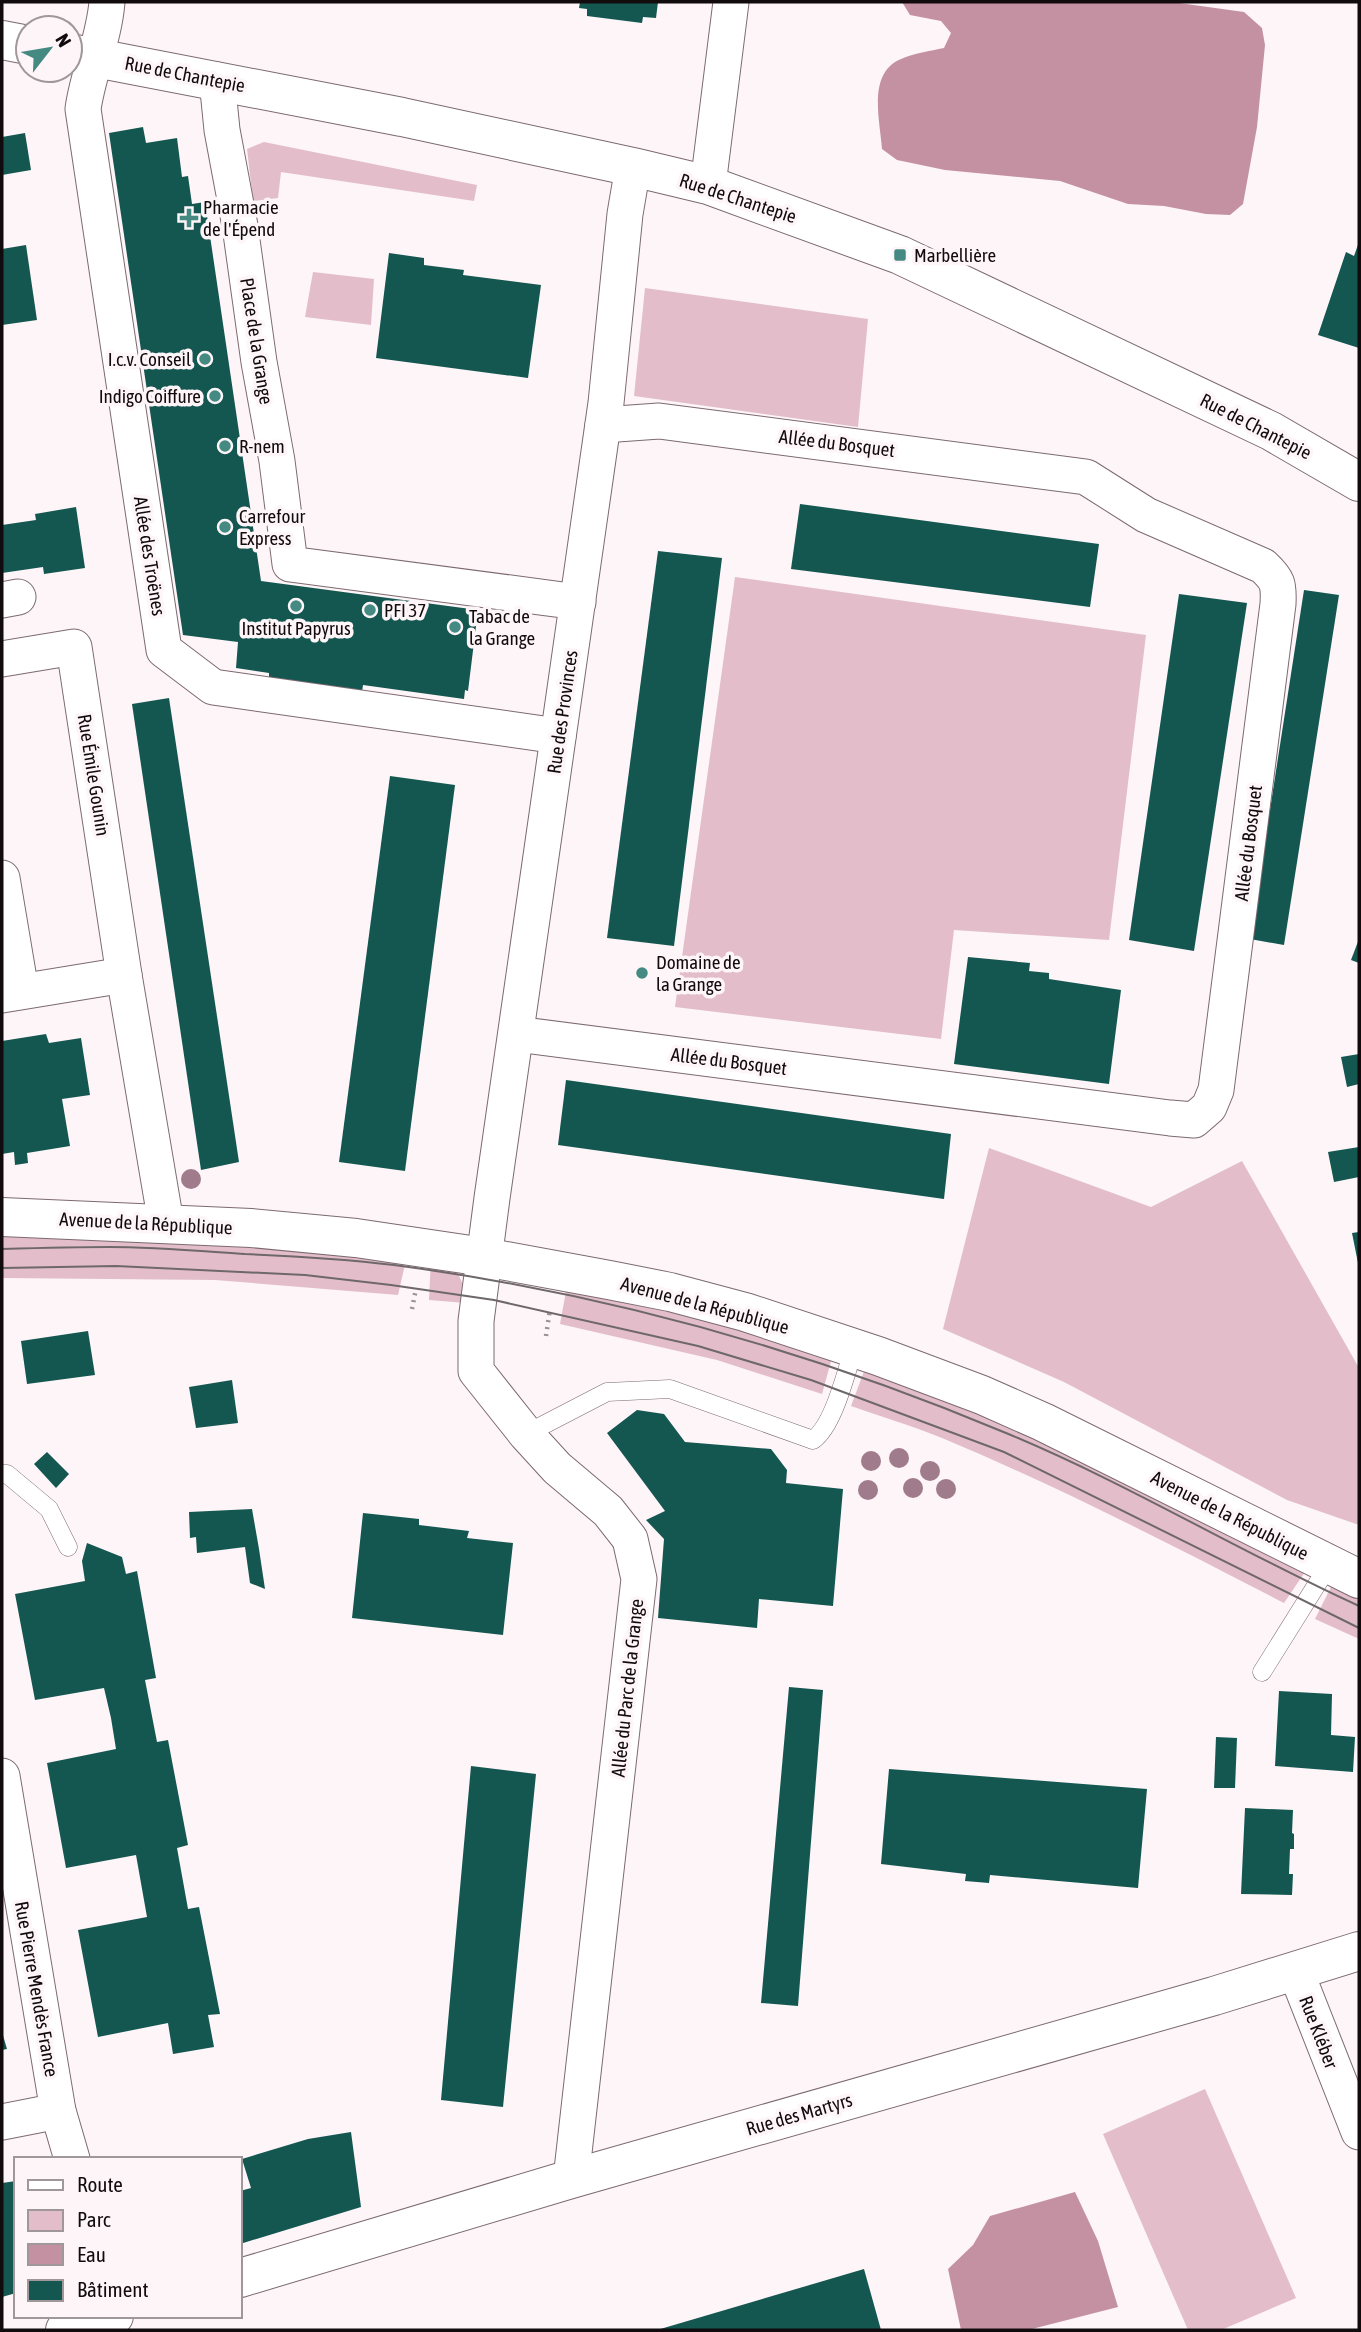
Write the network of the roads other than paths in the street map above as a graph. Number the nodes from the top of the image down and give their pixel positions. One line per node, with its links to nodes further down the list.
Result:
1 (107, 2): 3 (street, Allée des Troënes)
2 (732, 2): 8 (street)
3 (84, 53)
4 (84, 55): 6 (street, Rue de Chantepie)
5 (84, 64): 13 (street, Allée des Troënes)
6 (217, 80): 7 (street, Rue de Chantepie); 11 (street, Place de la Grange)
7 (633, 167): 8 (street, Rue de Chantepie); 9 (street, Rue des Provinces)
8 (708, 185): 10 (street, Rue de Chantepie)
9 (603, 425): 11 (street, Rue des Provinces); 17 (street, Allée du Bosquet)
10 (1359, 482)
11 (578, 602): 13 (street, Rue des Provinces)
12 (2, 659): 15 (street, Rue Émile Gounin)
13 (558, 736): 17 (street, Rue des Provinces)
14 (2, 878): 16 (street)
15 (124, 975): 16 (street); 19 (street, Rue Émile Gounin)
16 (12, 993)
17 (516, 1034): 20 (street, Rue des Provinces)
18 (2, 1217): 19 (street, Avenue de la République)
19 (166, 1223): 20 (street, Avenue de la République)
20 (484, 1257): 21 (street, Avenue de la République); 22 (street, Allée du Parc de la Grange)
21 (854, 1348): 22 (lane); 25 (street, Avenue de la République)
22 (526, 1434): 35 (street, Allée du Parc de la Grange)
23 (2, 1474): 24 (lane)
24 (68, 1547)
25 (1344, 1572): 26 (lane)
26 (1262, 1672)
27 (2, 1776): 28 (street, Rue Pierre Mendès France)
28 (8, 1859): 31 (street, Rue Pierre Mendès France)
29 (1359, 1951): 30 (street, Rue des Martyrs)
30 (1296, 1972): 33 (street, Rue Kléber); 35 (street, Rue des Martyrs)
31 (58, 2111): 32 (street); 34 (street, Rue Pierre Mendès France)
32 (2, 2122)
33 (1359, 2132)
34 (71, 2157)
35 (571, 2179): 36 (street, Rue des Martyrs)
36 (242, 2277)
37 (107, 2318): 38 (street)
38 (65, 2330)

